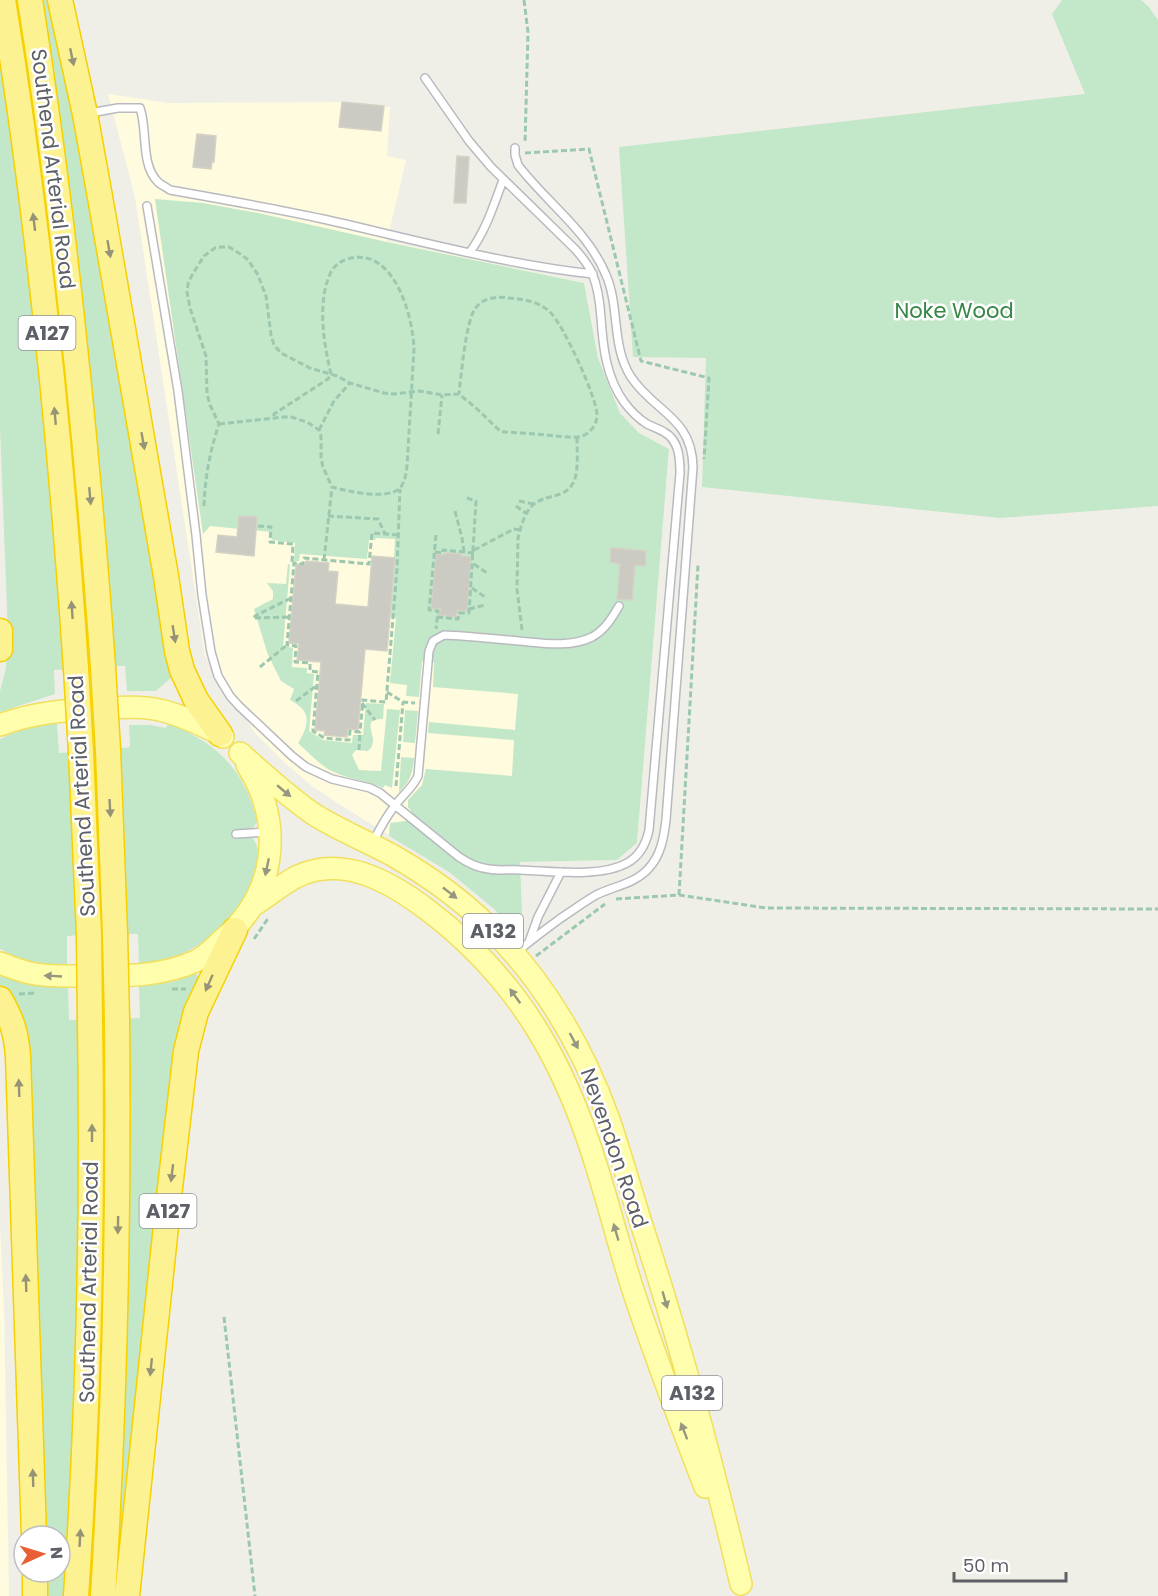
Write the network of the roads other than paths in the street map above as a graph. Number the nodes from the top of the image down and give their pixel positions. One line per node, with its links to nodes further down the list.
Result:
1 (3, 0): 29 (highway, Southend Arterial Road / A127, one-way to 1, bridge)
2 (30, 0): 30 (highway, Southend Arterial Road / A127, one-way to 30, bridge)
3 (60, 0): 5 (highway, one-way to 5)
4 (425, 78): 7 (lane)
5 (85, 114): 9 (lane); 15 (highway, one-way to 15)
6 (516, 147): 24 (lane)
7 (503, 180): 9 (lane); 10 (lane)
8 (147, 206): 17 (lane)
9 (470, 252): 10 (lane)
10 (593, 274): 21 (lane)
11 (619, 606): 17 (lane)
12 (0, 631): 13 (highway)
13 (0, 649)
14 (0, 725): 15 (main road, A132)
15 (220, 734): 16 (main road, A132)
16 (240, 753): 18 (main road, A132); 20 (main road, Nevendon Road / A132, one-way to 20)
17 (395, 805): 20 (lane); 21 (lane)
18 (270, 832): 19 (lane); 22 (main road, A132, one-way to 22)
19 (236, 834)
20 (372, 844): 24 (main road, Nevendon Road / A132, one-way to 24)
21 (561, 872): 24 (lane)
22 (254, 905): 23 (main road, A132); 28 (main road, Nevendon Road / A132, one-way to 22)
23 (243, 936): 25 (main road, A132, one-way to 25); 31 (highway, A127, one-way to 31)
24 (525, 951): 28 (main road, Nevendon Road / A132, one-way to 28)
25 (0, 963)
26 (0, 999): 27 (highway, one-way to 26)
27 (34, 1524)
28 (743, 1590)
29 (76, 1596)
30 (103, 1596)
31 (127, 1596)

